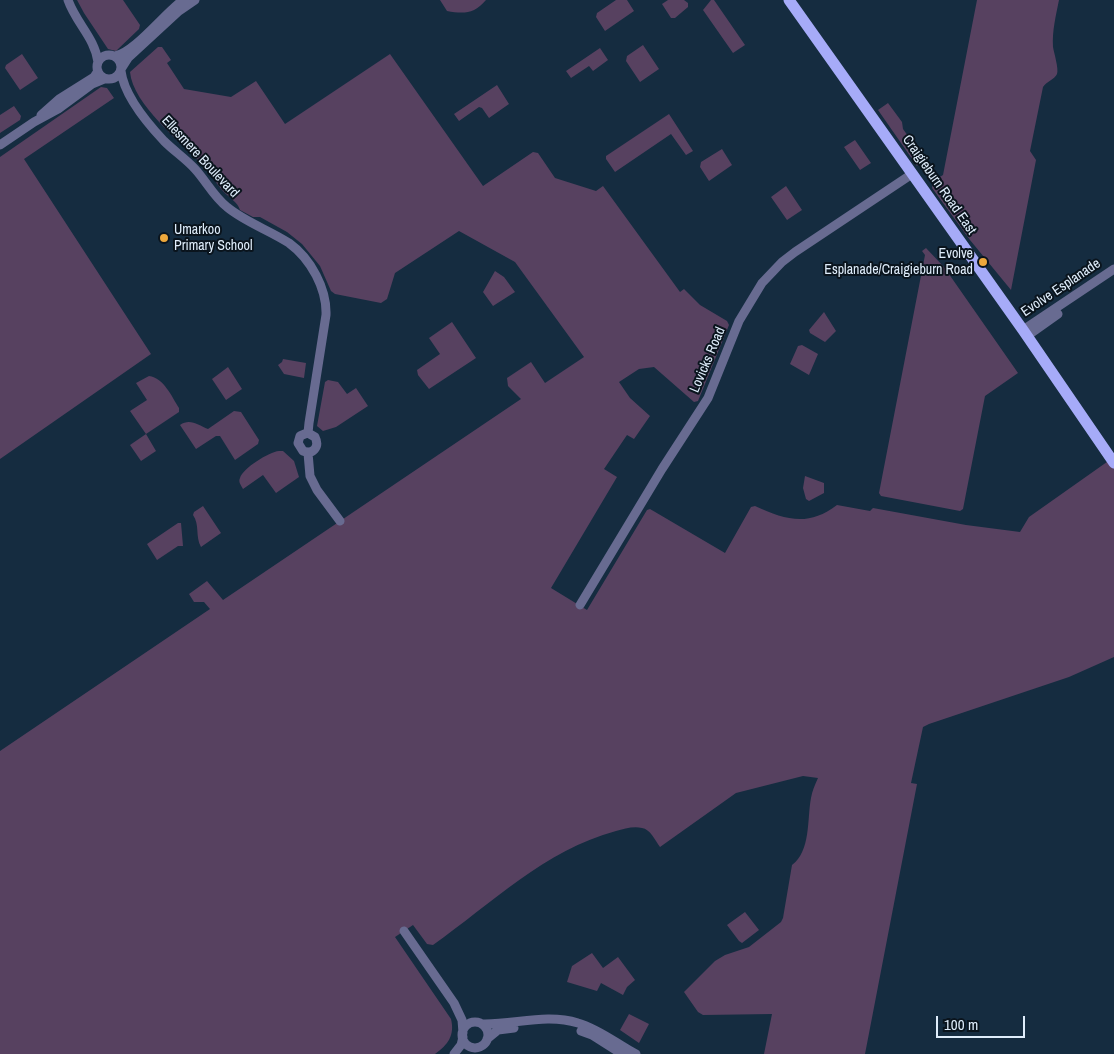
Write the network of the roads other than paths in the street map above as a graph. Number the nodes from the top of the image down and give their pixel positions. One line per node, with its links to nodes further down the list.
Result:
1 (68, 0): 6 (street)
2 (183, 0): 5 (street)
3 (195, 0): 5 (street)
4 (789, 0): 12 (main road, Craigieburn Road East)
5 (154, 30): 7 (street); 8 (street)
6 (93, 43): 7 (street); 9 (street)
7 (111, 56): 8 (street); 9 (street)
8 (121, 70): 9 (street); 10 (street, Ellesmere Boulevard)
9 (103, 73): 10 (street); 11 (street)
10 (126, 90): 16 (street, Ellesmere Boulevard)
11 (0, 145)
12 (912, 174): 15 (main road, Craigieburn Road East); 20 (street, Lovicks Road)
13 (1114, 269): 15 (street, Evolve Esplanade)
14 (1114, 276): 15 (street, Evolve Esplanade)
15 (1025, 333): 18 (main road, Craigieburn Road East)
16 (307, 433): 17 (street); 17 (street)
17 (308, 453): 19 (street)
18 (1114, 463)
19 (340, 521)
20 (580, 605)
21 (404, 931): 22 (street)
22 (454, 1003): 23 (street); 24 (street)
23 (481, 1023): 24 (street); 25 (street); 30 (street)
24 (463, 1035): 26 (street); 27 (street)
25 (487, 1039): 26 (street); 29 (street)
26 (477, 1047): 28 (street)
27 (454, 1054)
28 (463, 1054)
29 (622, 1054)
30 (636, 1054)

